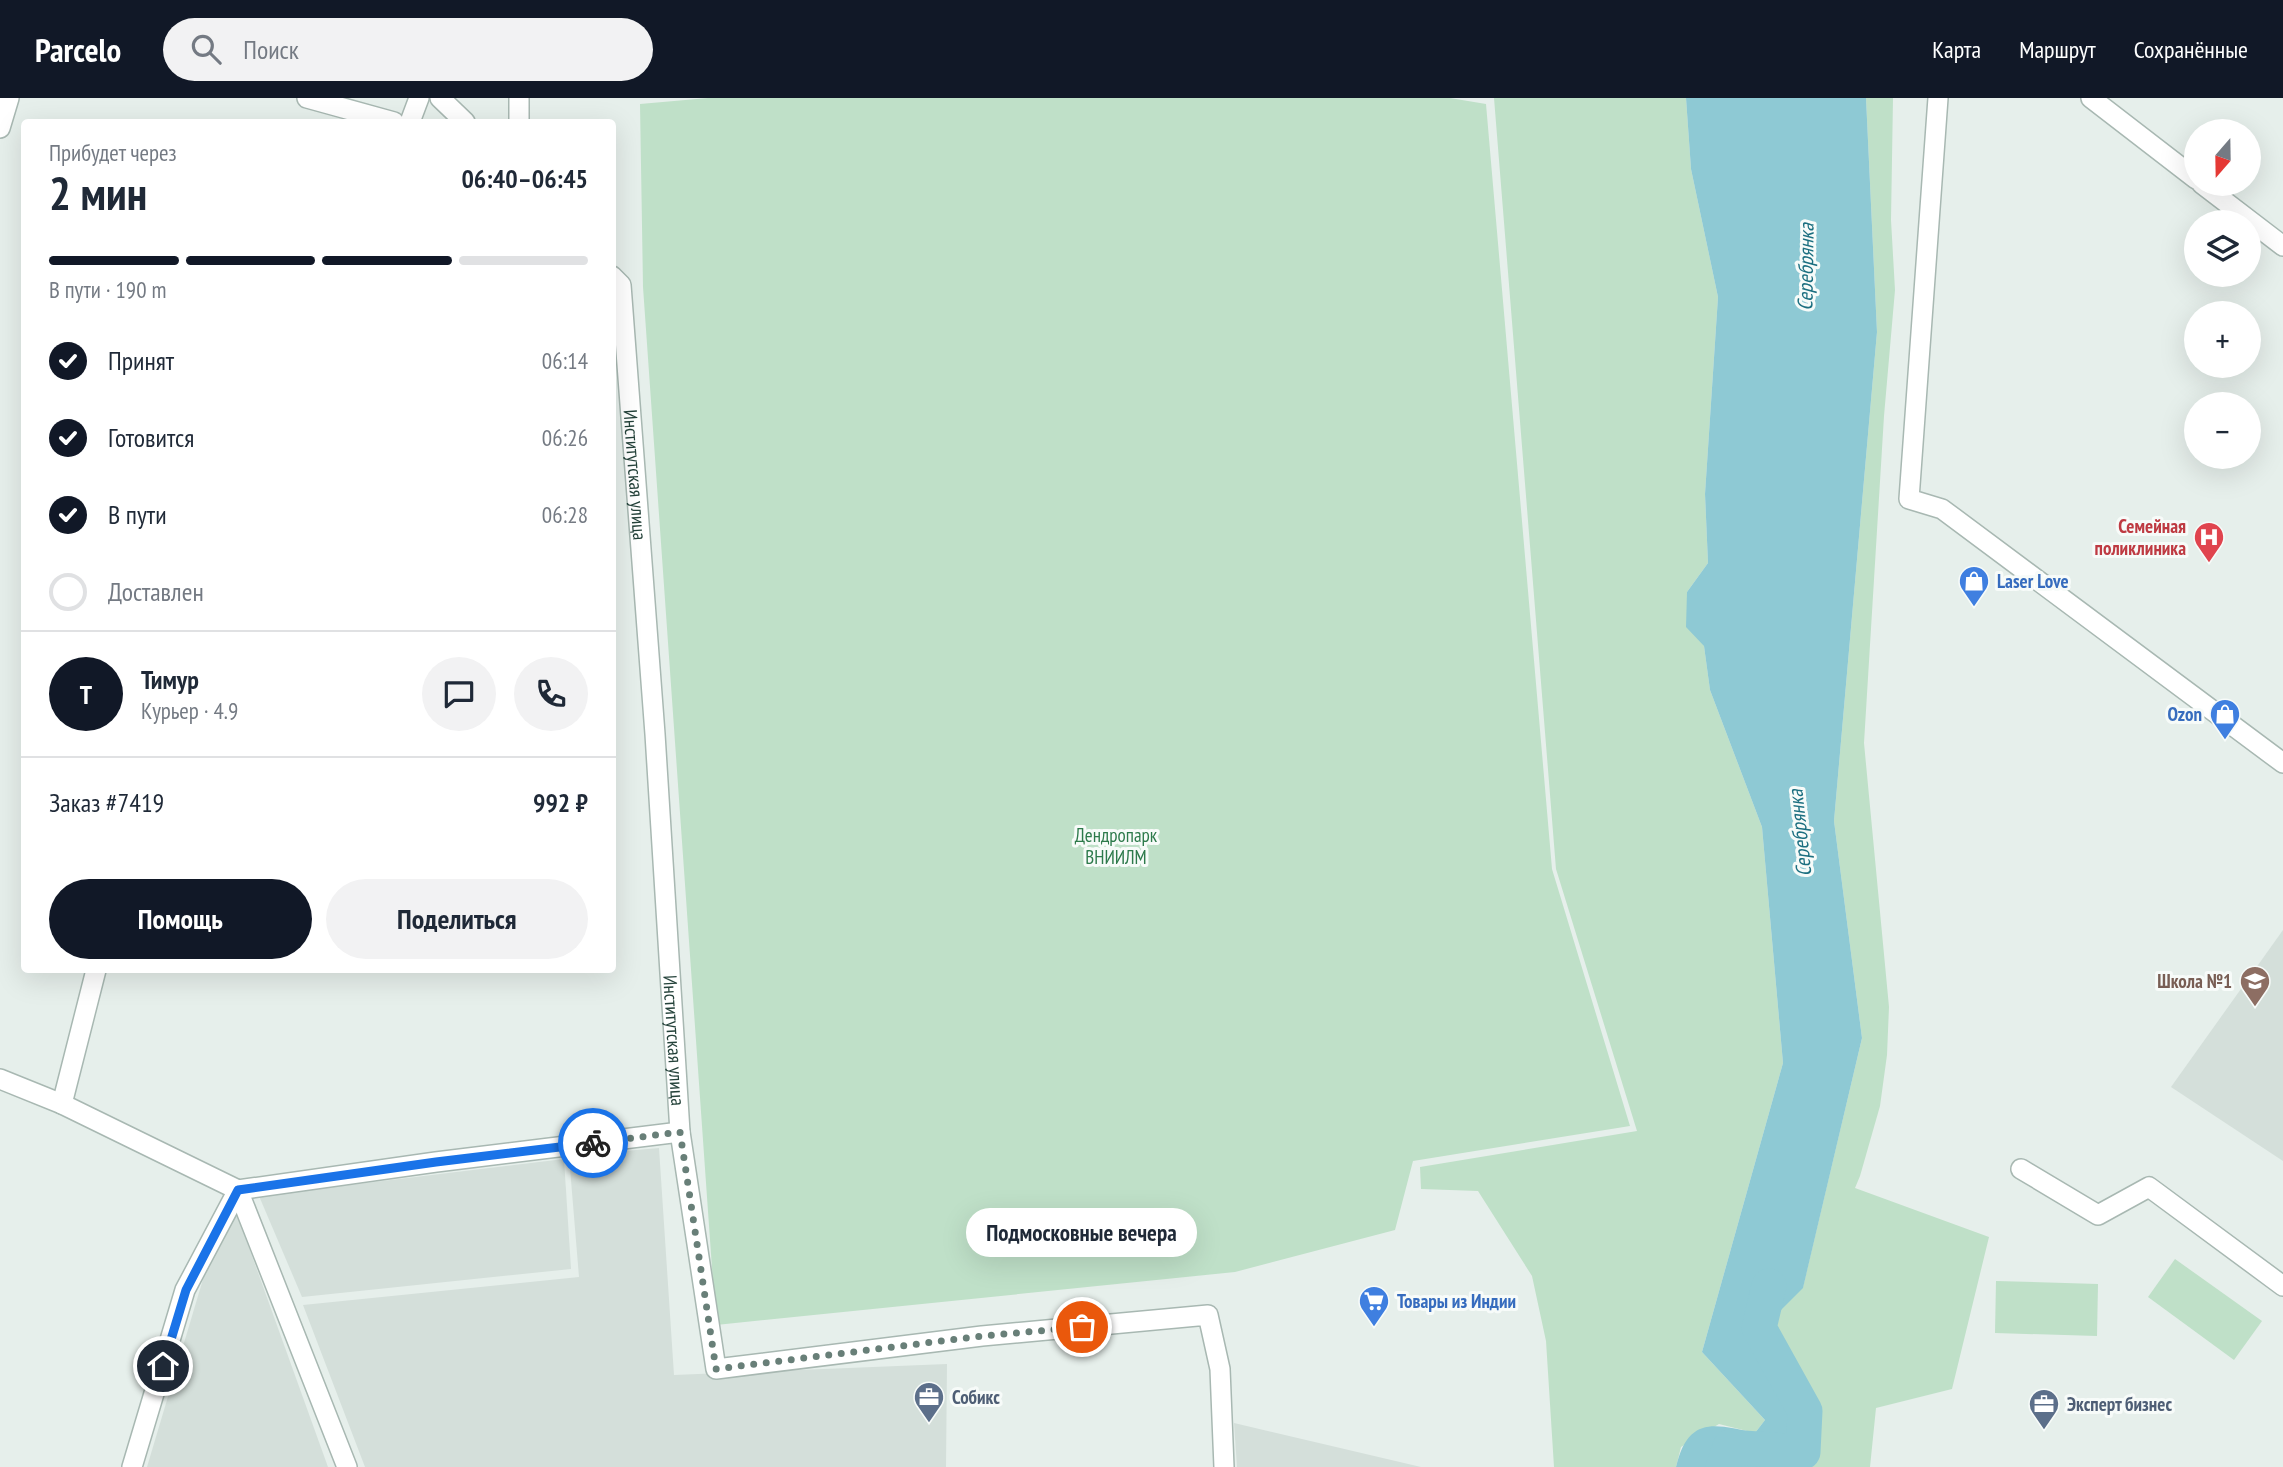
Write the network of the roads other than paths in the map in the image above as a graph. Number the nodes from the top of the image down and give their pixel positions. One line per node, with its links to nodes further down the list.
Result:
1 (9, 98): 12 (street)
2 (307, 98): 8 (street)
3 (419, 98): 9 (street)
4 (440, 98): 10 (street)
5 (519, 98): 11 (street)
6 (1938, 98): 17 (street)
7 (2091, 98): 13 (street)
8 (383, 119)
9 (411, 119)
10 (462, 119)
11 (519, 119)
12 (0, 128)
13 (2184, 170)
14 (2218, 196): 15 (street)
15 (2283, 246)
16 (616, 280): 21 (street, Институтская улица)
17 (2283, 763)
18 (95, 973): 20 (street)
19 (0, 1079): 20 (street)
20 (62, 1104): 23 (street)
21 (680, 1132): 23 (street); 27 (street, Институтская улица)
22 (2021, 1169): 24 (street)
23 (238, 1190): 25 (street); 26 (street)
24 (2283, 1286)
25 (132, 1467)
26 (347, 1467)
27 (1224, 1467)

